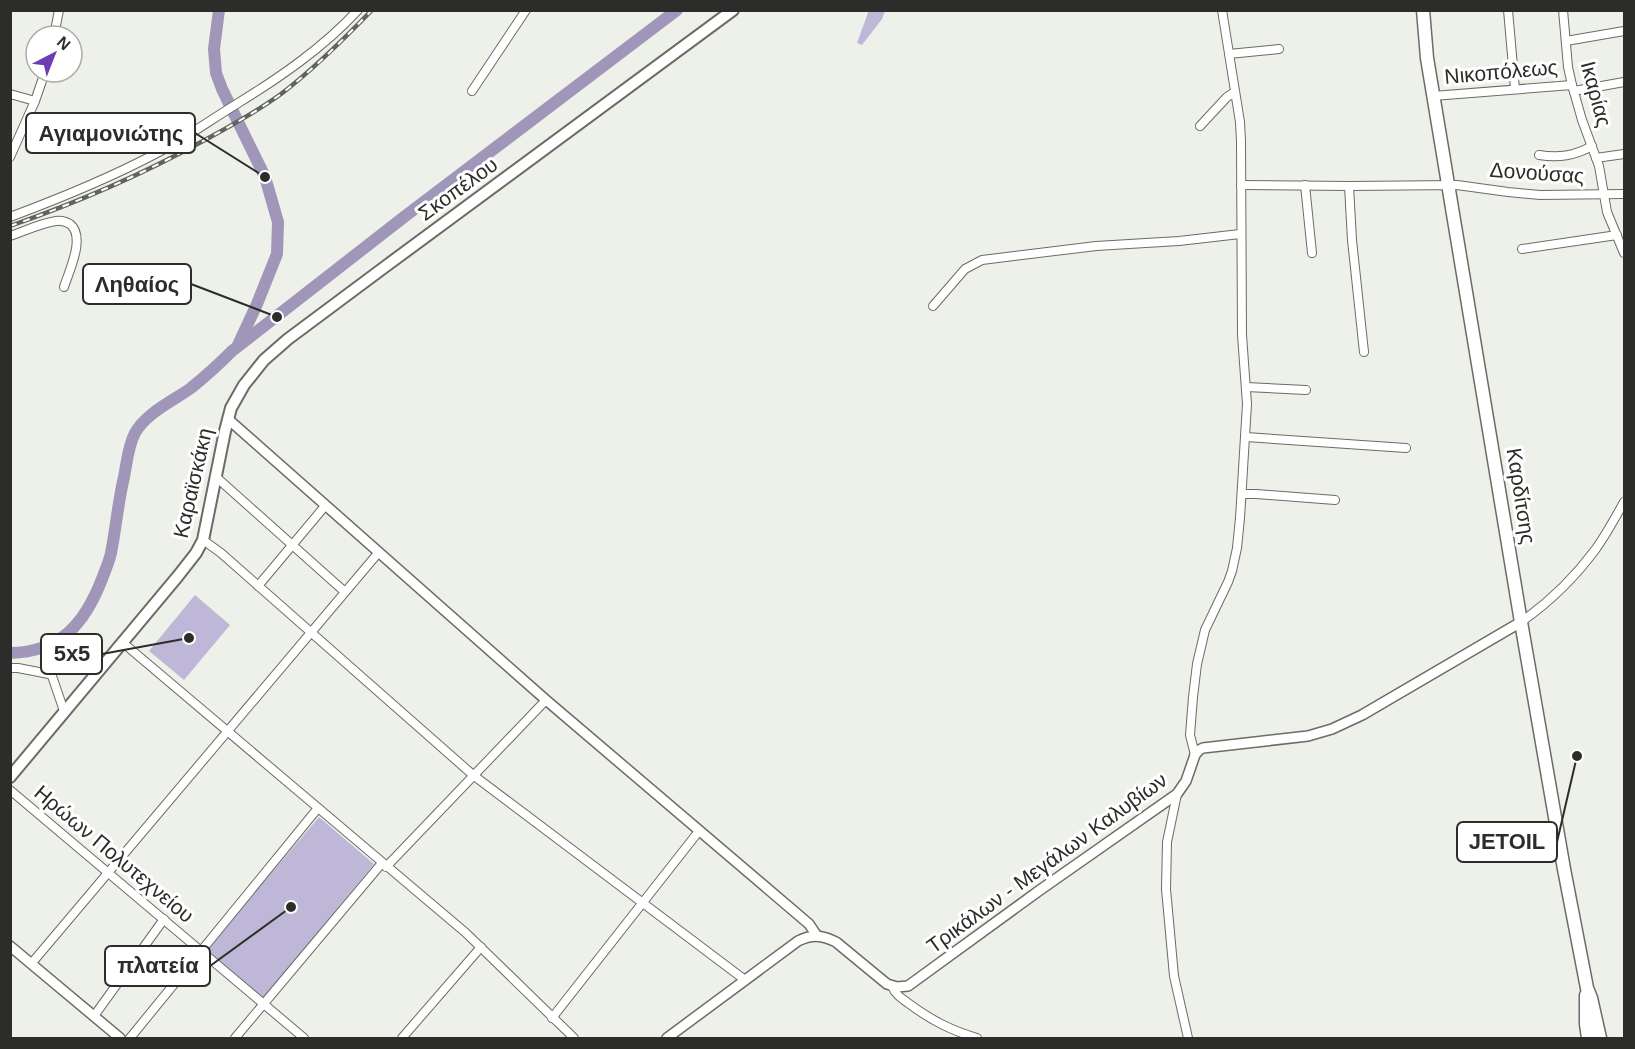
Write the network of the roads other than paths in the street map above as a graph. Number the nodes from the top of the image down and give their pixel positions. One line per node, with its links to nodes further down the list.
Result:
1 (358, 10): 33 (street)
2 (526, 10): 16 (street)
3 (733, 10): 45 (main road, Σκοπέλου)
4 (1222, 10): 11 (street)
5 (1423, 10): 19 (main road, Καρδίτσης)
6 (1508, 10): 15 (street)
7 (1563, 10): 9 (street, Ικαρίας)
8 (1624, 31): 9 (street)
9 (1566, 41): 14 (street, Ικαρίας)
10 (1279, 49): 11 (street)
11 (1229, 54): 17 (street)
12 (1624, 82): 14 (street, Νικοπόλεως)
13 (40, 84): 20 (street)
14 (1573, 88): 15 (street, Νικοπόλεως); 22 (street, Ικαρίας)
15 (1515, 89): 19 (street, Νικοπόλεως)
16 (472, 91)
17 (1235, 92): 21 (street); 27 (street)
18 (10, 94): 20 (street)
19 (1433, 96): 29 (main road, Καρδίτσης)
20 (34, 101): 25 (street)
21 (1200, 126)
22 (1592, 146): 24 (street); 26 (street, Ικαρίας)
23 (1624, 154): 26 (street)
24 (1539, 155)
25 (10, 157)
26 (1596, 158): 32 (street, Ικαρίας)
27 (1241, 185): 28 (street, Δονούσας); 34 (street)
28 (1305, 185): 30 (street, Δονούσας); 38 (street)
29 (1448, 185): 30 (street, Δονούσας); 32 (street, Δονούσας); 58 (main road, Καρδίτσης)
30 (1349, 186): 42 (street)
31 (1624, 194): 32 (street, Δονούσας)
32 (1603, 195): 35 (street, Ικαρίας)
33 (10, 217)
34 (1240, 234): 41 (street); 43 (street)
35 (1617, 235): 37 (street); 39 (street, Ικαρίας)
36 (10, 236): 40 (street)
37 (1522, 249)
38 (1312, 253)
39 (1624, 253)
40 (64, 287)
41 (933, 306)
42 (1365, 352)
43 (1246, 387): 44 (street); 46 (street)
44 (1306, 390)
45 (228, 419): 48 (main road, Καραϊσκάκη); 52 (street)
46 (1246, 437): 47 (street); 49 (street)
47 (1406, 448)
48 (215, 476): 53 (main road, Καραϊσκάκη); 54 (street)
49 (1242, 494): 50 (street); 65 (street)
50 (1335, 500)
51 (1624, 502): 58 (street)
52 (326, 506): 54 (street); 55 (street)
53 (202, 540): 56 (street); 60 (main road, Καραϊσκάκη)
54 (293, 545): 56 (street); 57 (street)
55 (379, 552): 57 (street); 62 (street)
56 (258, 586): 59 (street)
57 (345, 592): 59 (street)
58 (1521, 622): 65 (street); 83 (main road, Καρδίτσης)
59 (311, 633): 64 (street); 66 (street)
60 (122, 642): 63 (main road, Καραϊσκάκη); 64 (street)
61 (13, 669): 63 (street)
62 (546, 700): 66 (street); 71 (street)
63 (64, 711): 67 (main road, Καραϊσκάκη)
64 (227, 732): 70 (street); 73 (street)
65 (1195, 755): 69 (street, Τρικάλων - Μεγάλων Καλυβίων)
66 (473, 776): 72 (street); 74 (street)
67 (10, 777)
68 (10, 790): 73 (street, Ηρώων Πολυτεχνείου)
69 (1177, 794): 82 (street, Τρικάλων - Μεγάλων Καλυβίων); 95 (street)
70 (318, 808): 72 (street); 79 (street)
71 (699, 831): 74 (street); 76 (street)
72 (384, 865): 78 (street); 84 (street)
73 (109, 872): 75 (street, Ηρώων Πολυτεχνείου); 80 (street)
74 (643, 903): 81 (street); 86 (street)
75 (164, 920): 79 (street, Ηρώων Πολυτεχνείου); 85 (street)
76 (817, 936): 81 (street); 82 (street)
77 (10, 946): 80 (street)
78 (481, 947): 86 (street); 91 (street)
79 (201, 951): 84 (street, Ηρώων Πολυτεχνείου); 88 (street)
80 (32, 964): 85 (street)
81 (745, 980): 93 (street)
82 (892, 986): 94 (street)
83 (1587, 988): 96 (main road, Καρδίτσης); 97 (main road, Καρδίτσης)
84 (264, 1005): 89 (street); 90 (street, Ηρώων Πολυτεχνείου)
85 (94, 1016): 87 (street)
86 (552, 1018): 92 (street)
87 (120, 1038)
88 (130, 1038)
89 (235, 1038)
90 (304, 1038)
91 (402, 1038)
92 (574, 1038)
93 (667, 1038)
94 (977, 1038)
95 (1188, 1038)
96 (1588, 1038)
97 (1600, 1038)

